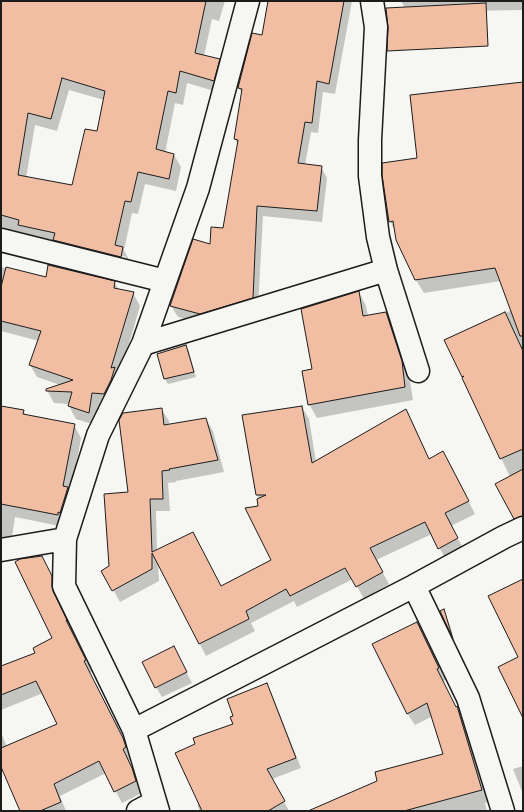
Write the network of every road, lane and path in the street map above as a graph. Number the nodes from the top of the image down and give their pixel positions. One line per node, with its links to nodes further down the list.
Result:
1 (248, 1): 5 (street)
2 (372, 1): 4 (street)
3 (1, 240): 5 (street)
4 (386, 270): 6 (street); 7 (street)
5 (165, 281): 6 (street)
6 (143, 344): 9 (street)
7 (418, 371)
8 (523, 528): 11 (street)
9 (65, 538): 10 (street); 12 (street)
10 (1, 550)
11 (414, 586): 12 (street); 14 (street)
12 (134, 730): 13 (street)
13 (150, 808)
14 (503, 811)

